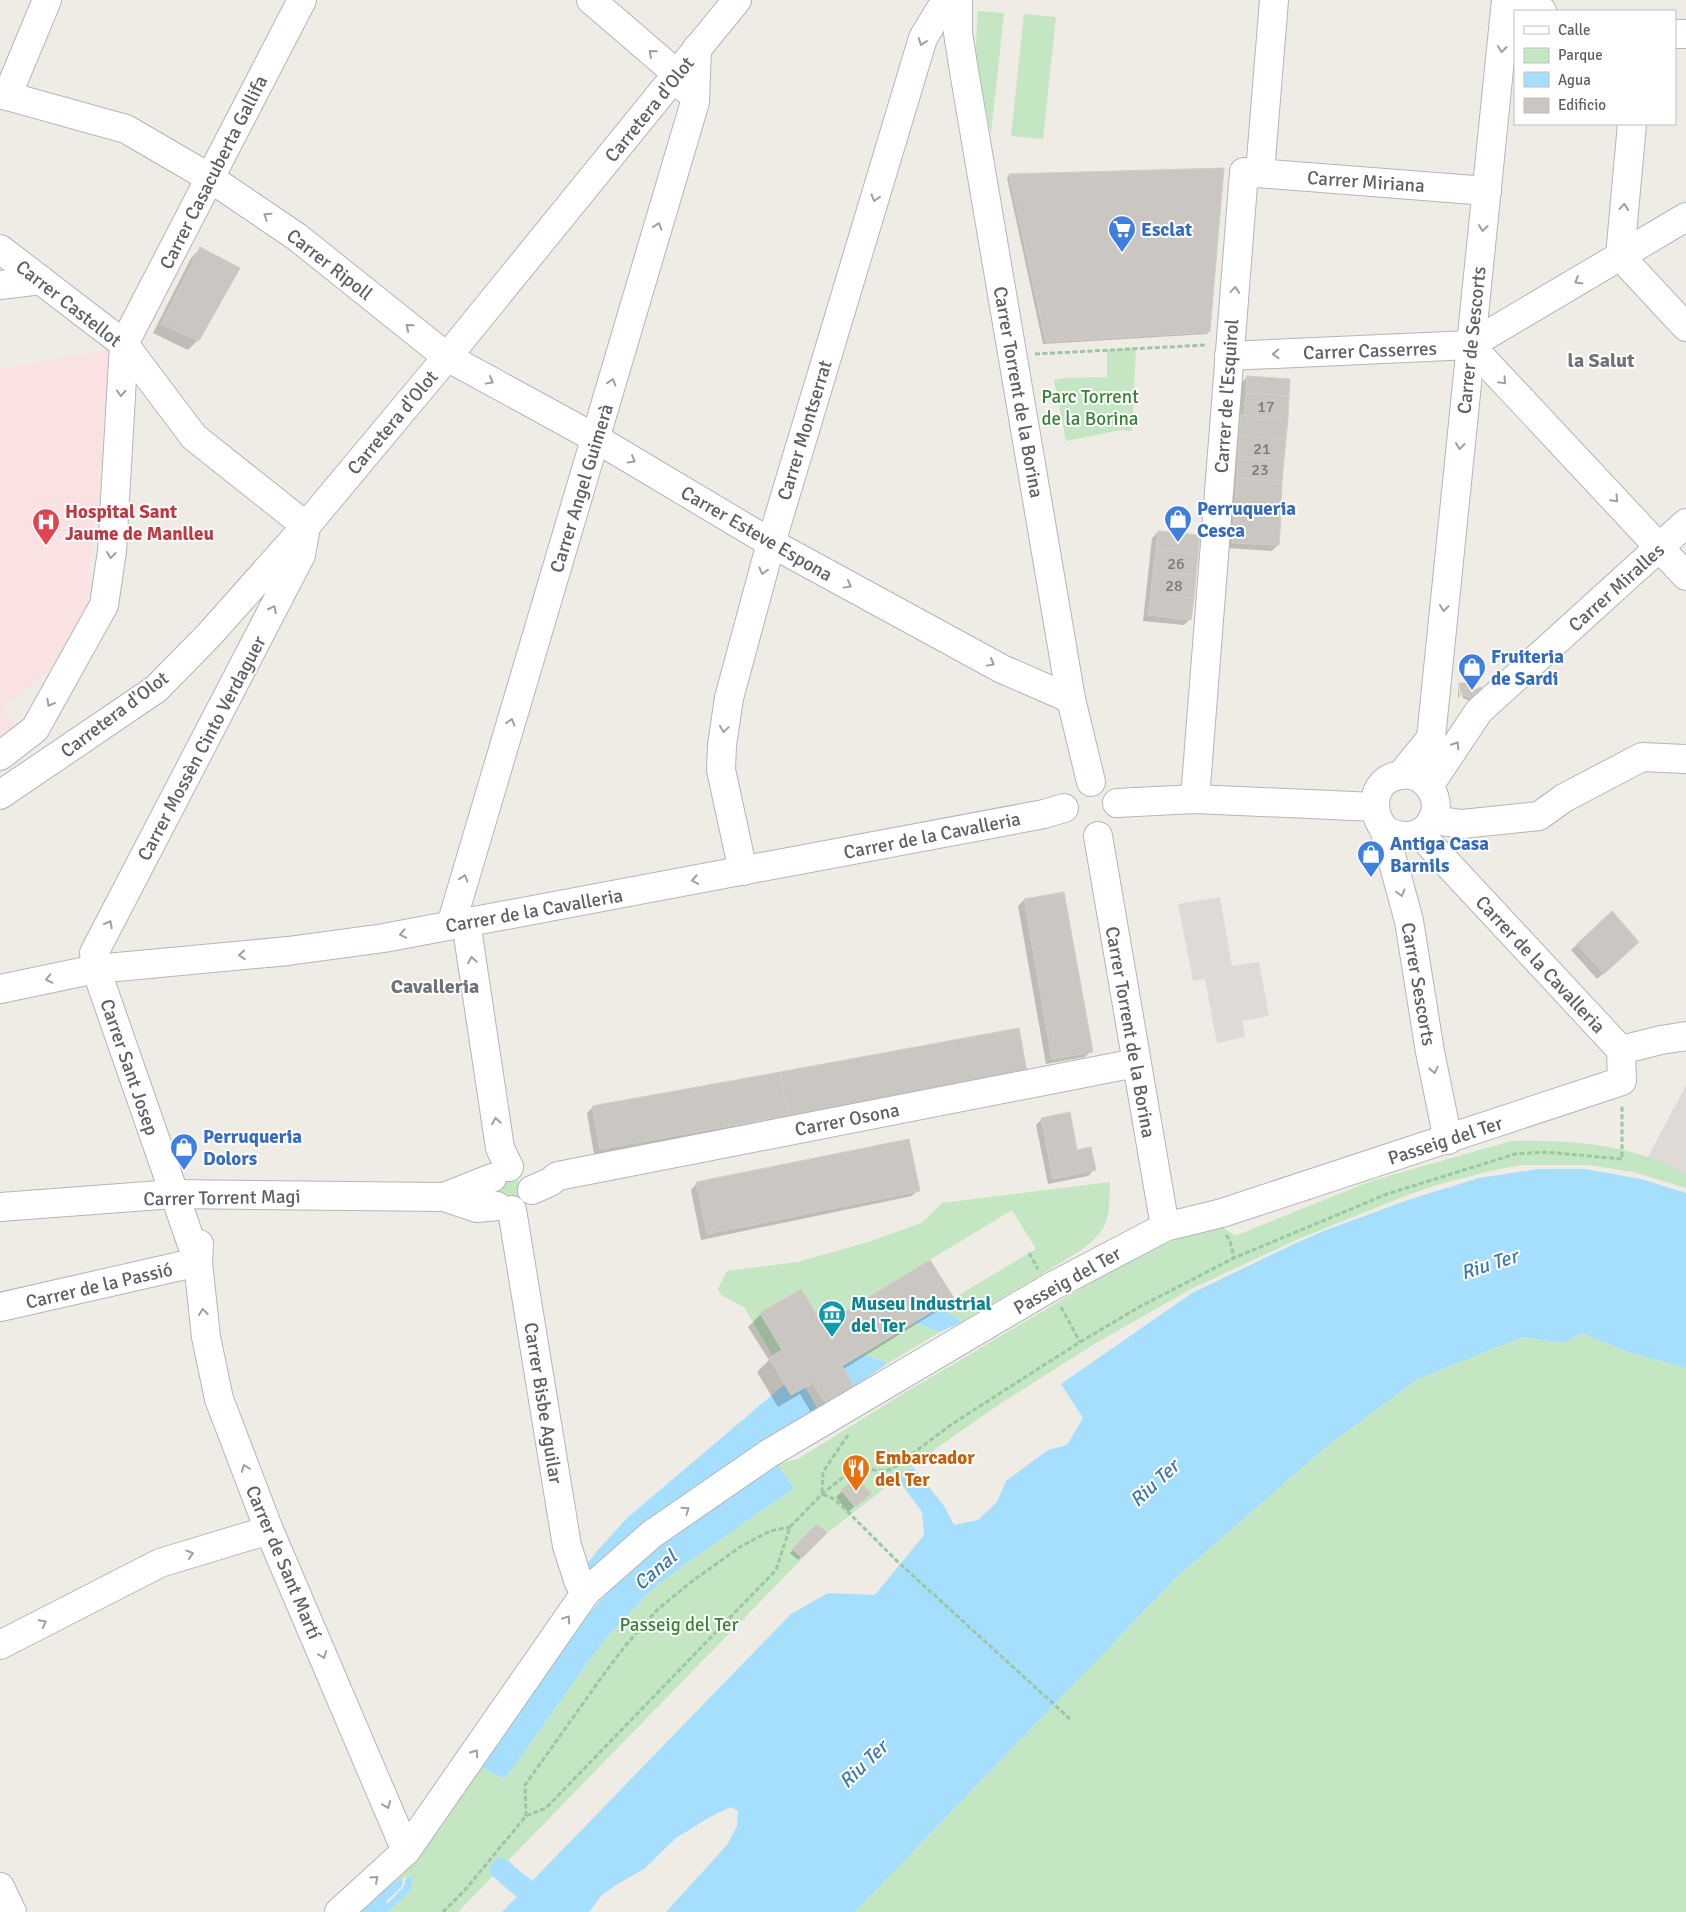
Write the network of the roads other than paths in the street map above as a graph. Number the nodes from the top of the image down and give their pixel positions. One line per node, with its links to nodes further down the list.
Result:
1 (48, 0): 13 (street)
2 (302, 0): 17 (street, Carrer Casacuberta Gallifa)
3 (591, 0): 12 (street, one-way to 3)
4 (737, 0): 11 (street, Carretera d'Olot)
5 (946, 0): 32 (street, Carrer Montserrat, one-way to 32)
6 (958, 0): 36 (street, Carrer Torrent de la Borina)
7 (1274, 0): 16 (street)
8 (1506, 0): 18 (street, Carrer de Sescorts, one-way to 18)
9 (1510, 0): 10 (street)
10 (1539, 10)
11 (697, 48): 12 (street, Carretera d'Olot); 14 (street, Carrer Angel Guimerà)
12 (677, 74): 14 (street); 28 (street, Carretera d'Olot)
13 (4, 95): 17 (street, Carrer Ripoll)
14 (695, 102): 29 (street, Carrer Angel Guimerà, one-way to 14)
15 (1632, 125): 21 (street, one-way to 15)
16 (1252, 173): 18 (street, Carrer Miriana); 27 (street, Carrer de l'Esquirol, one-way to 16)
17 (210, 178): 25 (street, Carrer Casacuberta Gallifa); 28 (street, Carrer Ripoll, one-way to 17)
18 (1487, 190): 26 (street, Carrer de Sescorts, one-way to 26)
19 (1686, 217): 21 (street, Carrer Casserres)
20 (0, 249): 22 (street, Carrer Castellot)
21 (1620, 256): 24 (street); 26 (street, Carrer Casserres, one-way to 26)
22 (41, 280): 23 (street); 25 (street, Carrer Castellot)
23 (0, 285)
24 (1686, 326)
25 (124, 344): 31 (street, Carrer Castellot); 38 (street, one-way to 38)
26 (1470, 345): 27 (street, Carrer Casserres, one-way to 27); 33 (street, one-way to 33); 35 (street, Carrer de Sescorts, one-way to 35)
27 (1229, 356): 44 (street, Carrer de l'Esquirol)
28 (447, 357): 29 (street, Carrer Esteve Espona, one-way to 29); 31 (street, Carretera d'Olot)
29 (595, 438): 32 (street, Carrer Esteve Espona, one-way to 32); 51 (street, Carrer Angel Guimerà, one-way to 29)
30 (1686, 523): 33 (street, Carrer Miralles)
31 (306, 526): 43 (street, Carretera d'Olot); 52 (street, Carrer Mossèn Cinto Verdaguer, one-way to 31)
32 (771, 543): 36 (street, Carrer Esteve Espona, one-way to 36); 50 (street, Carrer Montserrat, one-way to 50)
33 (1660, 546): 34 (street); 37 (street, Carrer Miralles)
34 (1686, 576)
35 (1437, 681): 37 (street); 40 (street, Carrer de Sescorts)
36 (1071, 699): 41 (street, Carrer Torrent de la Borina)
37 (1479, 711): 42 (street, Carrer Miralles, one-way to 37)
38 (0, 756)
39 (1686, 759): 48 (street)
40 (1401, 775): 42 (street); 47 (street)
41 (1090, 782): 45 (street); 46 (street)
42 (1429, 786): 48 (street)
43 (0, 795)
44 (1195, 800): 45 (street); 47 (street)
45 (1117, 803): 49 (street)
46 (1064, 808): 49 (street); 50 (street, Carrer de la Cavalleria)
47 (1380, 818): 48 (street); 57 (street, Carrer Sescorts, one-way to 57)
48 (1426, 827): 55 (street, Carrer de la Cavalleria)
49 (1098, 836): 56 (street, Carrer Torrent de la Borina)
50 (743, 871): 51 (street, Carrer de la Cavalleria, one-way to 51)
51 (458, 924): 52 (street, Carrer de la Cavalleria, one-way to 52); 58 (street, one-way to 51)
52 (96, 969): 53 (street, Carrer de la Cavalleria, one-way to 53); 59 (street, Carrer Sant Josep)
53 (0, 989)
54 (1686, 1036): 55 (street)
55 (1621, 1050): 57 (street, Passeig del Ter)
56 (1136, 1062): 58 (street, Carrer Osona); 64 (street, Carrer Torrent de la Borina)
57 (1448, 1140): 64 (street, Passeig del Ter)
58 (514, 1176): 61 (street, Carrer Torrent Magi); 63 (street); 63 (street, Carrer Bisbe Aguilar)
59 (174, 1194): 60 (street, Carrer Torrent Magi); 62 (street, Carrer Torrent Magi); 65 (street, Carrer de Sant Martí)
60 (201, 1195): 61 (street, Carrer Torrent Magi); 65 (street, Carrer de Sant Martí)
61 (444, 1197): 63 (street, Carrer Torrent Magi)
62 (0, 1207)
63 (505, 1208): 68 (street, Carrer Bisbe Aguilar)
64 (1165, 1227): 68 (street, Passeig del Ter, one-way to 64)
65 (198, 1262): 66 (street, Carrer de la Passió); 67 (street, Carrer de Sant Martí, one-way to 65)
66 (0, 1307)
67 (269, 1530): 69 (street, one-way to 67); 70 (street, Carrer de Sant Martí, one-way to 70)
68 (586, 1592): 70 (street, Passeig del Ter, one-way to 68)
69 (0, 1645)
70 (406, 1851): 73 (street, Passeig del Ter, one-way to 70)
71 (0, 1887): 72 (street)
72 (12, 1912)
73 (338, 1912)

